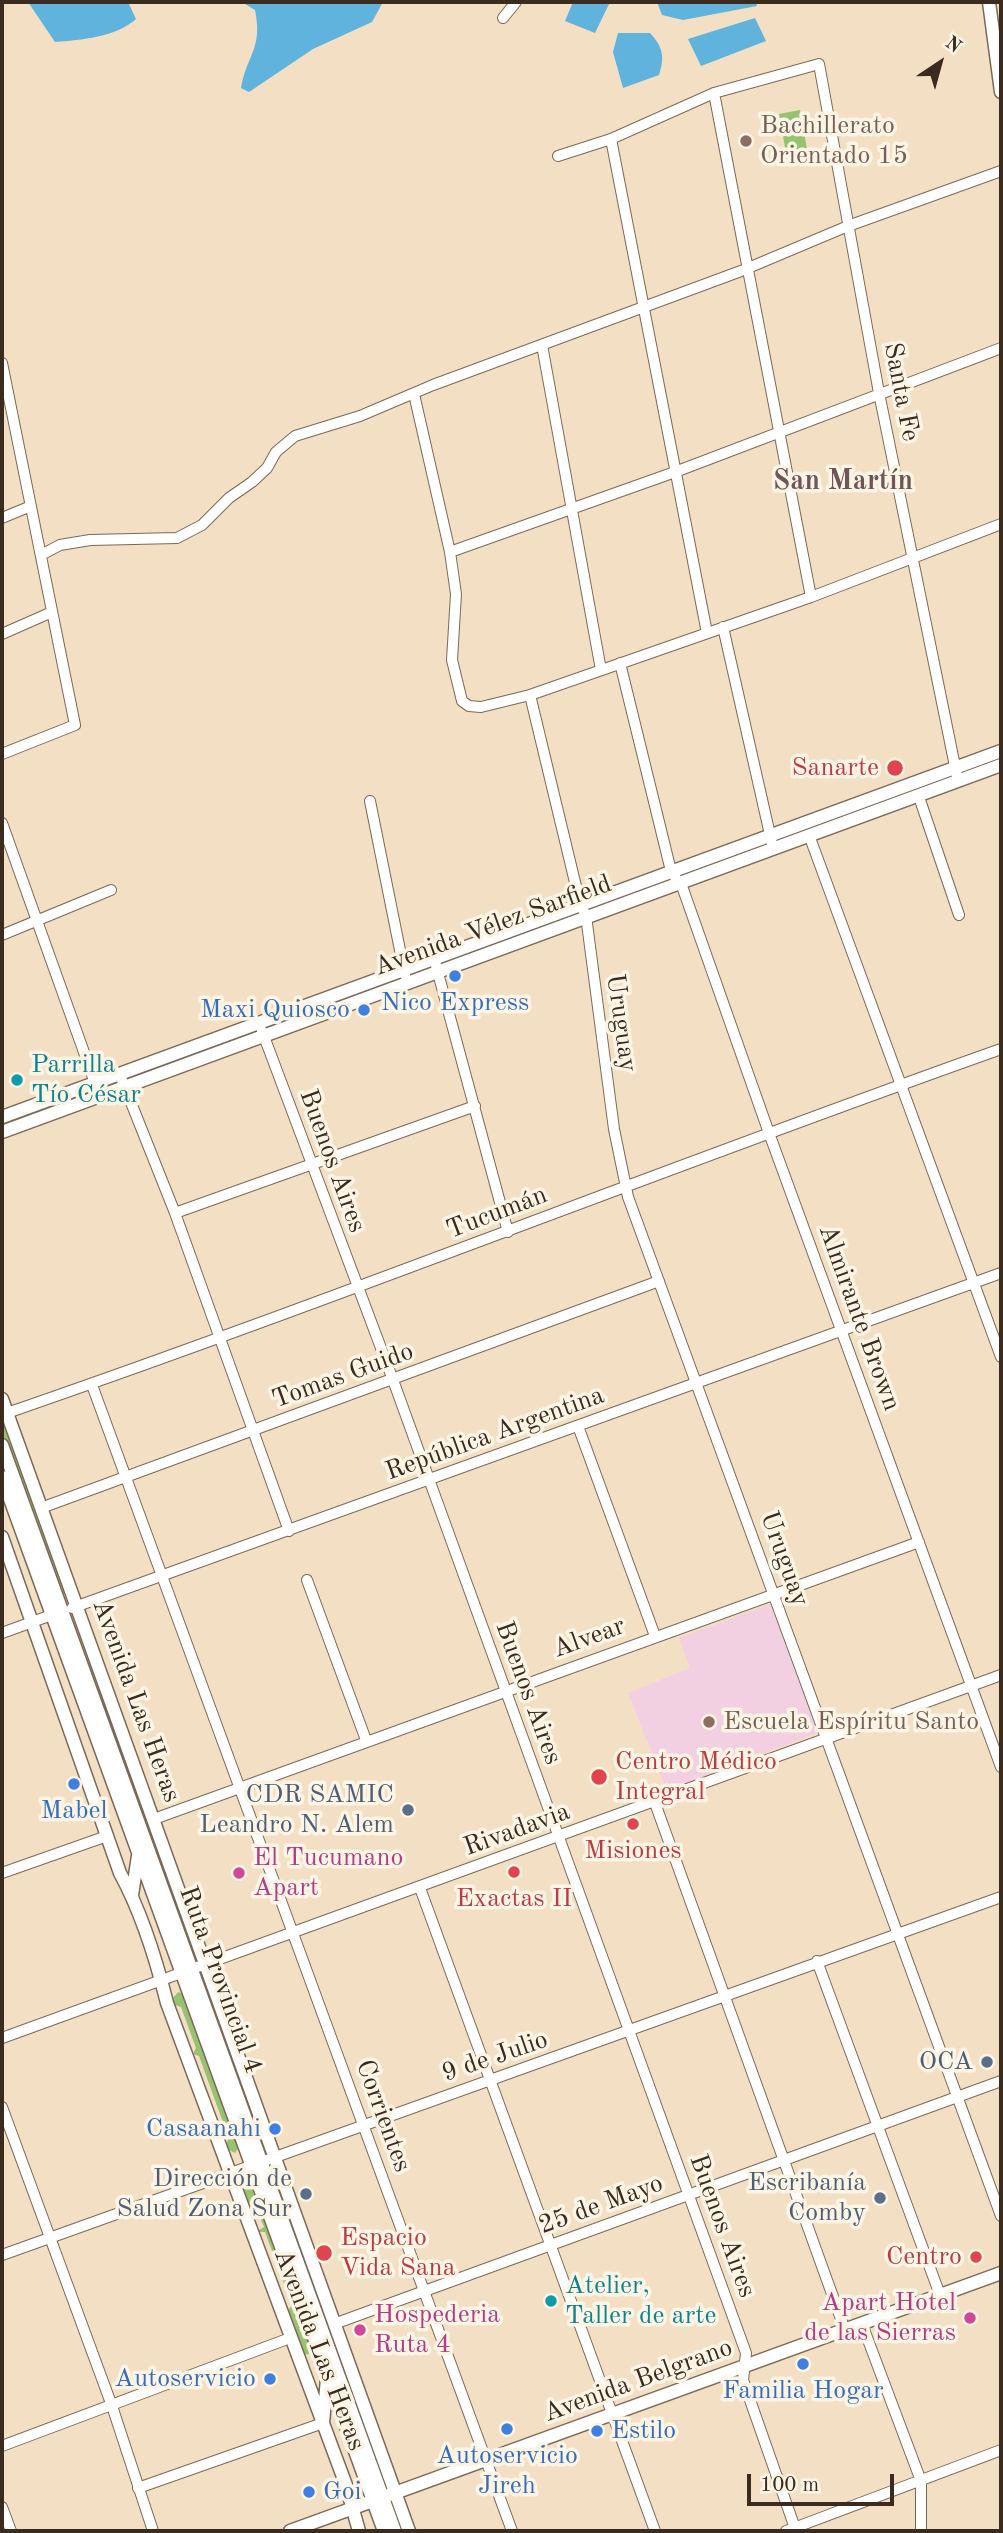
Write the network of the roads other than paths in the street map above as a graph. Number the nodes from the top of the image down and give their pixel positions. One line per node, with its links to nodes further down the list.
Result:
1 (516, 2): 3 (street)
2 (989, 2): 4 (main road)
3 (503, 18)
4 (1001, 92)
5 (714, 93): 6 (street); 9 (street, Santa Fe); 10 (street)
6 (611, 139): 7 (street); 11 (street)
7 (558, 156)
8 (1001, 171): 9 (street)
9 (848, 226): 10 (street); 15 (street, Santa Fe)
10 (748, 268): 11 (street); 17 (street)
11 (645, 307): 12 (street); 18 (street)
12 (542, 345): 16 (street); 20 (street)
13 (1001, 348): 15 (street)
14 (2, 363): 19 (street)
15 (879, 393): 17 (street); 25 (street, Santa Fe)
16 (414, 394): 23 (street); 24 (street)
17 (778, 433): 18 (street); 26 (street)
18 (675, 472): 20 (street); 29 (street)
19 (31, 506): 21 (street); 24 (street)
20 (571, 509): 23 (street); 32 (street)
21 (2, 518)
22 (1001, 524): 25 (street)
23 (450, 552): 33 (street)
24 (41, 555): 27 (street)
25 (914, 557): 26 (street); 37 (street, Santa Fe)
26 (810, 597): 28 (street)
27 (52, 612): 30 (street); 35 (street)
28 (723, 627): 29 (street); 42 (street)
29 (707, 633): 31 (street)
30 (2, 634)
31 (620, 663): 32 (street); 45 (street)
32 (601, 670): 33 (street)
33 (530, 695): 48 (street, Uruguay)
34 (1001, 751): 37 (main road, Avenida Vélez Sarfield)
35 (2, 754)
36 (1001, 765): 38 (main road, Avenida Vélez Sarfield)
37 (954, 768): 38 (street, Santa Fe); 42 (main road, Avenida Vélez Sarfield)
38 (958, 781): 39 (main road, Avenida Vélez Sarfield)
39 (919, 797): 43 (main road, Avenida Vélez Sarfield); 49 (street)
40 (370, 801): 54 (street)
41 (2, 823): 51 (street)
42 (769, 833): 44 (street); 45 (main road, Avenida Vélez Sarfield)
43 (809, 835): 44 (main road, Avenida Vélez Sarfield); 58 (street)
44 (774, 848): 46 (main road, Avenida Vélez Sarfield)
45 (671, 871): 46 (street, Almirante Brown); 48 (main road, Avenida Vélez Sarfield)
46 (680, 882): 50 (main road, Avenida Vélez Sarfield); 64 (street, Almirante Brown)
47 (111, 890): 51 (street)
48 (580, 903): 50 (street, Uruguay); 53 (main road, Avenida Vélez Sarfield)
49 (959, 915)
50 (586, 916): 53 (main road, Avenida Vélez Sarfield); 66 (street, Uruguay)
51 (38, 922): 52 (street); 60 (street)
52 (2, 935)
53 (436, 964): 54 (main road, Avenida Vélez Sarfield); 61 (street)
54 (405, 975): 55 (main road, Avenida Vélez Sarfield)
55 (261, 1029): 57 (main road, Avenida Vélez Sarfield); 59 (main road, Avenida Vélez Sarfield); 65 (street, Buenos Aires)
56 (1001, 1049): 58 (street, Tucumán)
57 (120, 1074): 59 (street); 60 (main road, Avenida Vélez Sarfield)
58 (899, 1085): 64 (street, Tucumán); 71 (street)
59 (125, 1088): 60 (main road, Avenida Vélez Sarfield); 67 (street)
60 (98, 1091): 62 (main road, Avenida Vélez Sarfield); 63 (main road, Avenida Vélez Sarfield)
61 (475, 1107): 65 (street); 68 (street)
62 (2, 1117)
63 (2, 1132)
64 (769, 1133): 66 (street, Tucumán); 73 (street, Almirante Brown)
65 (311, 1164): 67 (street); 72 (street, Buenos Aires)
66 (626, 1186): 68 (street, Tucumán); 70 (street, Uruguay)
67 (176, 1213): 74 (street)
68 (508, 1232): 72 (street, Tucumán)
69 (1001, 1273): 71 (street, República Argentina)
70 (659, 1280): 76 (street, Tomas Guido); 77 (street, Uruguay)
71 (974, 1283): 73 (street, República Argentina); 75 (street)
72 (356, 1289): 74 (street, Tucumán); 76 (street, Buenos Aires)
73 (840, 1329): 77 (street, República Argentina); 91 (street, Almirante Brown)
74 (220, 1335): 78 (street, Tucumán); 82 (street)
75 (1001, 1357)
76 (393, 1380): 82 (street, Tomas Guido); 86 (street, Buenos Aires)
77 (697, 1381): 81 (street, República Argentina); 94 (street, Uruguay)
78 (92, 1385): 80 (street, Tucumán); 85 (street, Corrientes)
79 (2, 1399): 80 (main road, Avenida Las Heras)
80 (7, 1413): 88 (main road, Avenida Las Heras)
81 (578, 1426): 86 (street, República Argentina); 99 (street)
82 (252, 1433): 85 (street, Tomas Guido); 89 (street)
83 (2, 1445): 96 (main road, Ruta Provincial 4)
84 (2, 1477): 87 (main road, Ruta Provincial 4)
85 (126, 1479): 88 (street, Tomas Guido); 92 (street, Corrientes)
86 (427, 1481): 89 (street, República Argentina); 102 (street, Buenos Aires)
87 (10, 1500): 90 (main road); 96 (main road, Ruta Provincial 4)
88 (41, 1508): 95 (main road, Avenida Las Heras)
89 (289, 1531): 92 (street, República Argentina)
90 (4, 1542): 97 (main road, Avenida Las Heras)
91 (919, 1542): 94 (street, Alvear); 101 (street, Almirante Brown)
92 (162, 1577): 95 (street, República Argentina); 106 (street, Corrientes)
93 (307, 1580): 104 (street)
94 (774, 1593): 99 (street, Alvear); 103 (street, Uruguay)
95 (77, 1606): 96 (street, República Argentina); 108 (main road, Avenida Las Heras)
96 (57, 1613): 97 (street, República Argentina); 111 (main road, Ruta Provincial 4); 119 (main road, Ruta Provincial 4)
97 (31, 1623): 98 (street, República Argentina); 109 (main road, Avenida Las Heras)
98 (2, 1633)
99 (655, 1636): 102 (street, Alvear)
100 (1001, 1675): 101 (street, Rivadavia)
101 (972, 1686): 103 (street, Rivadavia); 105 (street, Almirante Brown)
102 (505, 1690): 104 (street, Alvear); 110 (street, Buenos Aires)
103 (826, 1739): 107 (street, Rivadavia); 117 (street, Uruguay)
104 (366, 1740): 106 (street, Alvear)
105 (1001, 1767)
106 (238, 1787): 108 (street, Alvear); 116 (street, Corrientes)
107 (655, 1803): 110 (street, Rivadavia); 121 (street)
108 (155, 1819): 119 (main road, Avenida Las Heras)
109 (107, 1836): 112 (street); 114 (main road, Avenida Las Heras)
110 (559, 1837): 113 (street, Rivadavia); 122 (street, Buenos Aires)
111 (138, 1853): 114 (main road); 119 (main road, Ruta Provincial 4)
112 (2, 1873)
113 (420, 1888): 116 (street, Rivadavia); 125 (street)
114 (132, 1895): 120 (main road, Avenida Las Heras)
115 (1001, 1897): 117 (street, 9 de Julio)
116 (293, 1934): 119 (street, Rivadavia); 131 (street, Corrientes)
117 (898, 1934): 118 (street, 9 de Julio); 128 (street, Uruguay)
118 (817, 1961): 121 (street, 9 de Julio); 130 (street)
119 (193, 1970): 120 (street, Rivadavia); 124 (main road, Avenida Las Heras); 127 (main road, Ruta Provincial 4); 132 (main road, Ruta Provincial 4)
120 (162, 1982): 123 (street); 134 (main road, Avenida Las Heras)
121 (723, 1995): 122 (street, 9 de Julio); 133 (street)
122 (628, 2033): 125 (street, 9 de Julio); 135 (street, Buenos Aires)
123 (2, 2038)
124 (235, 2052): 127 (main road); 132 (main road, Avenida Las Heras)
125 (490, 2080): 131 (street, 9 de Julio); 138 (street)
126 (1001, 2081): 128 (street, 25 de Mayo)
127 (234, 2085): 132 (main road, Ruta Provincial 4)
128 (957, 2098): 130 (street, 25 de Mayo); 136 (street, Uruguay)
129 (2, 2107): 137 (street)
130 (878, 2125): 133 (street, 25 de Mayo); 142 (street)
131 (364, 2126): 132 (street, 9 de Julio); 141 (street, Corrientes)
132 (262, 2162): 134 (street, 9 de Julio); 143 (main road, Avenida Las Heras); 148 (main road, Ruta Provincial 4); 157 (main road, Ruta Provincial 4)
133 (784, 2162): 135 (street, 25 de Mayo); 145 (street)
134 (230, 2174): 137 (street, 9 de Julio); 146 (main road, Avenida Las Heras)
135 (689, 2196): 138 (street, 25 de Mayo); 147 (street, Buenos Aires)
136 (1001, 2216)
137 (48, 2236): 139 (street, 9 de Julio); 149 (street)
138 (551, 2245): 141 (street, 25 de Mayo); 150 (street)
139 (2, 2255)
140 (1000, 2276): 142 (main road, Avenida Belgrano)
141 (424, 2291): 143 (street, 25 de Mayo); 154 (street, Corrientes)
142 (940, 2295): 144 (main road, Avenida Belgrano)
143 (334, 2324): 157 (main road, Avenida Las Heras)
144 (862, 2324): 145 (main road, Avenida Belgrano); 155 (street)
145 (845, 2329): 147 (main road, Avenida Belgrano)
146 (290, 2338): 149 (street); 151 (main road, Avenida Las Heras)
147 (743, 2367): 150 (main road, Avenida Belgrano); 160 (street, Buenos Aires)
148 (327, 2375): 151 (main road); 157 (main road, Ruta Provincial 4)
149 (112, 2406): 152 (street); 156 (street)
150 (611, 2414): 154 (main road, Avenida Belgrano); 169 (street)
151 (323, 2423): 156 (street); 159 (main road, Avenida Las Heras)
152 (2, 2446)
153 (1001, 2450): 155 (street)
154 (485, 2460): 157 (main road, Avenida Belgrano); 168 (street)
155 (921, 2481): 160 (street); 170 (street)
156 (138, 2488): 162 (street)
157 (384, 2497): 159 (main road, Avenida Belgrano); 165 (main road, Ruta Provincial 4); 166 (main road, Ruta Provincial 4); 167 (main road)
158 (2, 2507): 161 (street)
159 (351, 2509): 163 (main road, Avenida Belgrano); 164 (main road, Avenida Las Heras)
160 (792, 2530)
161 (10, 2531)
162 (153, 2531)
163 (290, 2531)
164 (359, 2531)
165 (384, 2531)
166 (396, 2531)
167 (409, 2531)
168 (512, 2531)
169 (655, 2531)
170 (921, 2531)

